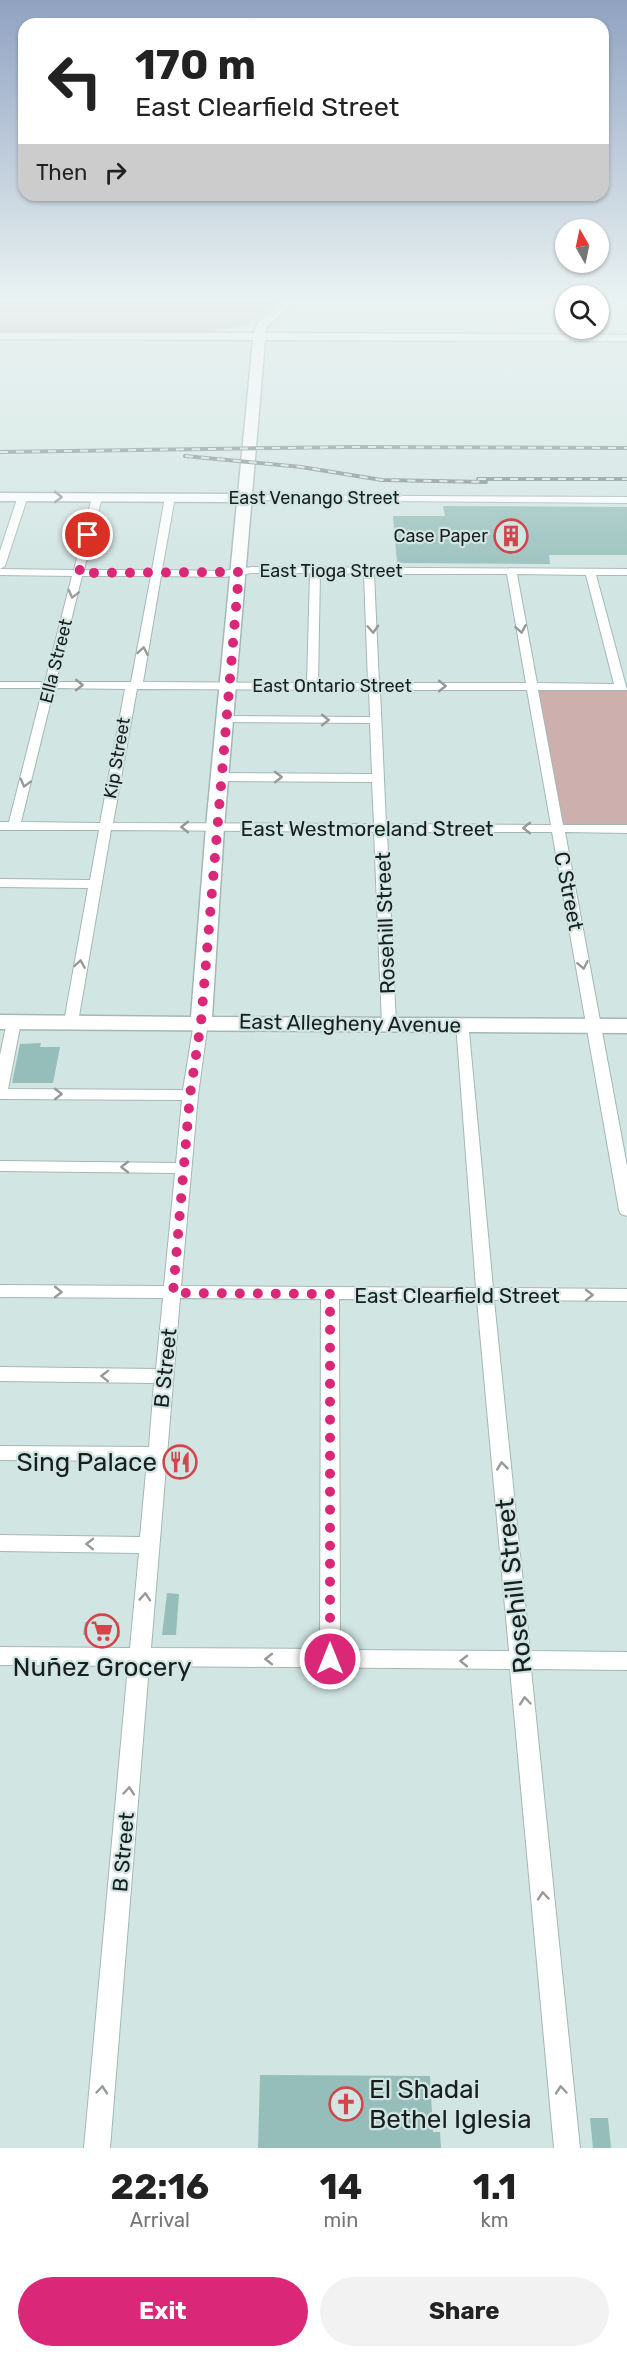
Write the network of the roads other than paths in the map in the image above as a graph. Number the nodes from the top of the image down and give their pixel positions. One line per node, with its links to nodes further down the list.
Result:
1 (255, 401): 6 (main road, B Street)
2 (0, 496): 3 (main road, East Venango Street)
3 (23, 496): 4 (main road, East Venango Street, one-way to 4); 8 (street)
4 (97, 497): 5 (main road, East Venango Street); 16 (street, Ella Street)
5 (170, 497): 6 (main road, East Venango Street); 17 (street, Kip Street)
6 (245, 498): 7 (street, East Venango Street); 13 (main road, B Street)
7 (627, 500)
8 (0, 566)
9 (315, 571): 10 (street, East Tioga Street); 13 (street, East Tioga Street); 22 (street)
10 (369, 571): 11 (street, East Tioga Street); 23 (street, Rosehill Street, one-way to 23)
11 (511, 571): 14 (street, East Tioga Street); 24 (street, C Street, one-way to 24)
12 (0, 572): 16 (street, East Tioga Street)
13 (239, 572): 17 (street, East Tioga Street); 21 (main road, B Street)
14 (590, 572): 15 (street, East Tioga Street); 25 (street)
15 (627, 572)
16 (79, 573): 17 (street, East Tioga Street); 19 (street, Ella Street, one-way to 19)
17 (157, 573): 20 (street, Kip Street, one-way to 17)
18 (0, 685): 19 (street, East Ontario Street)
19 (50, 685): 20 (street, East Ontario Street, one-way to 20); 30 (street, Ella Street, one-way to 30)
20 (134, 685): 21 (street, East Ontario Street); 31 (street, Kip Street)
21 (229, 686): 22 (street, East Ontario Street); 26 (main road, B Street)
22 (312, 686): 23 (street, East Ontario Street)
23 (376, 686): 24 (street, East Ontario Street, one-way to 24); 27 (street, Rosehill Street)
24 (532, 687): 25 (street, East Ontario Street); 34 (street, C Street)
25 (623, 687)
26 (225, 719): 27 (street, one-way to 27); 28 (main road, B Street)
27 (375, 720): 29 (street, Rosehill Street)
28 (220, 777): 29 (street, one-way to 29); 32 (main road, B Street)
29 (378, 778): 33 (street, Rosehill Street)
30 (7, 826): 31 (street, East Westmoreland Street)
31 (105, 826): 32 (street, East Westmoreland Street, one-way to 31); 37 (street, Kip Street)
32 (215, 827): 33 (street, East Westmoreland Street); 40 (main road, B Street)
33 (381, 828): 34 (street, East Westmoreland Street, one-way to 33); 41 (street, Rosehill Street)
34 (558, 828): 35 (street, East Westmoreland Street); 43 (street, C Street, one-way to 43)
35 (627, 829)
36 (0, 883): 37 (street)
37 (93, 884): 39 (street, Kip Street, one-way to 37)
38 (7, 1022): 39 (main road, East Allegheny Avenue); 45 (street)
39 (70, 1022): 40 (main road, East Allegheny Avenue)
40 (201, 1022): 41 (main road, East Allegheny Avenue); 46 (street, B Street)
41 (389, 1024): 42 (main road, East Allegheny Avenue)
42 (463, 1024): 43 (main road, East Allegheny Avenue); 53 (street, Rosehill Street)
43 (594, 1026): 44 (main road, East Allegheny Avenue); 49 (street, C Street)
44 (627, 1026)
45 (0, 1093): 46 (street, one-way to 46)
46 (190, 1095): 48 (street, B Street)
47 (0, 1166): 48 (street, one-way to 47)
48 (184, 1168): 51 (street, B Street)
49 (627, 1210)
50 (0, 1291): 51 (street, East Clearfield Street, one-way to 51)
51 (173, 1293): 52 (street, East Clearfield Street); 56 (street, B Street)
52 (330, 1294): 53 (street, East Clearfield Street); 63 (street)
53 (485, 1295): 54 (street, East Clearfield Street, one-way to 54); 64 (street, Rosehill Street, one-way to 53)
54 (627, 1295)
55 (0, 1374): 56 (street, one-way to 55)
56 (164, 1376): 58 (street, B Street)
57 (0, 1453): 58 (street)
58 (158, 1454): 60 (street, B Street)
59 (0, 1543): 60 (street, one-way to 59)
60 (148, 1545): 62 (street, B Street, one-way to 60)
61 (0, 1656): 62 (street)
62 (141, 1658): 63 (street, one-way to 62); 66 (street, B Street, one-way to 62)
63 (330, 1659): 64 (street, one-way to 63)
64 (521, 1661): 65 (street); 67 (street, Rosehill Street, one-way to 64)
65 (627, 1661)
66 (97, 2148)
67 (567, 2148)

